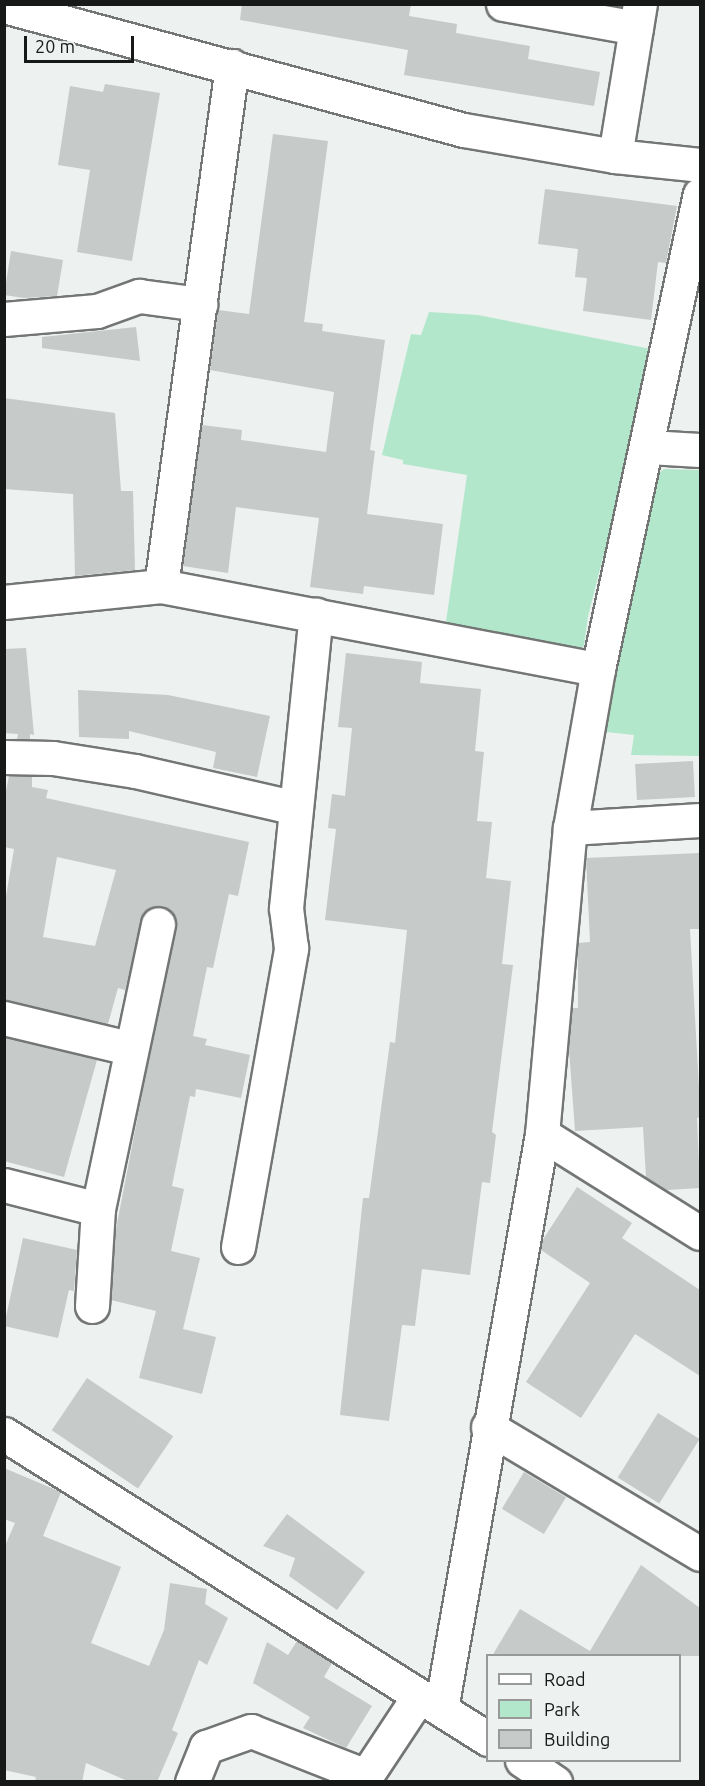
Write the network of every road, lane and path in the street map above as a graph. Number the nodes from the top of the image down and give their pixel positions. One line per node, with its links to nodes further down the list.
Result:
1 (503, 4): 4 (street)
2 (4, 6): 3 (street)
3 (45, 10): 5 (street)
4 (638, 16): 6 (street)
5 (232, 66): 6 (street); 9 (street)
6 (615, 156): 7 (street)
7 (700, 165)
8 (700, 195): 11 (street)
9 (200, 304): 10 (street); 13 (street)
10 (4, 319)
11 (648, 447): 12 (street); 16 (street)
12 (700, 450)
13 (161, 586): 14 (street); 15 (street)
14 (4, 602)
15 (316, 615): 16 (street); 18 (street)
16 (598, 669): 20 (street)
17 (4, 757): 18 (street)
18 (296, 808): 28 (street)
19 (700, 820): 20 (street)
20 (570, 828): 24 (street)
21 (158, 924): 23 (street)
22 (4, 1018): 23 (street)
23 (129, 1048): 26 (street)
24 (542, 1134): 27 (street); 30 (street)
25 (4, 1185): 26 (street)
26 (98, 1209): 29 (street)
27 (700, 1233)
28 (238, 1247)
29 (92, 1306)
30 (488, 1427): 32 (street); 33 (street)
31 (4, 1434): 33 (street)
32 (700, 1554)
33 (430, 1702): 34 (street); 36 (street)
34 (486, 1738)
35 (524, 1762): 37 (street)
36 (192, 1782)
37 (555, 1782)

